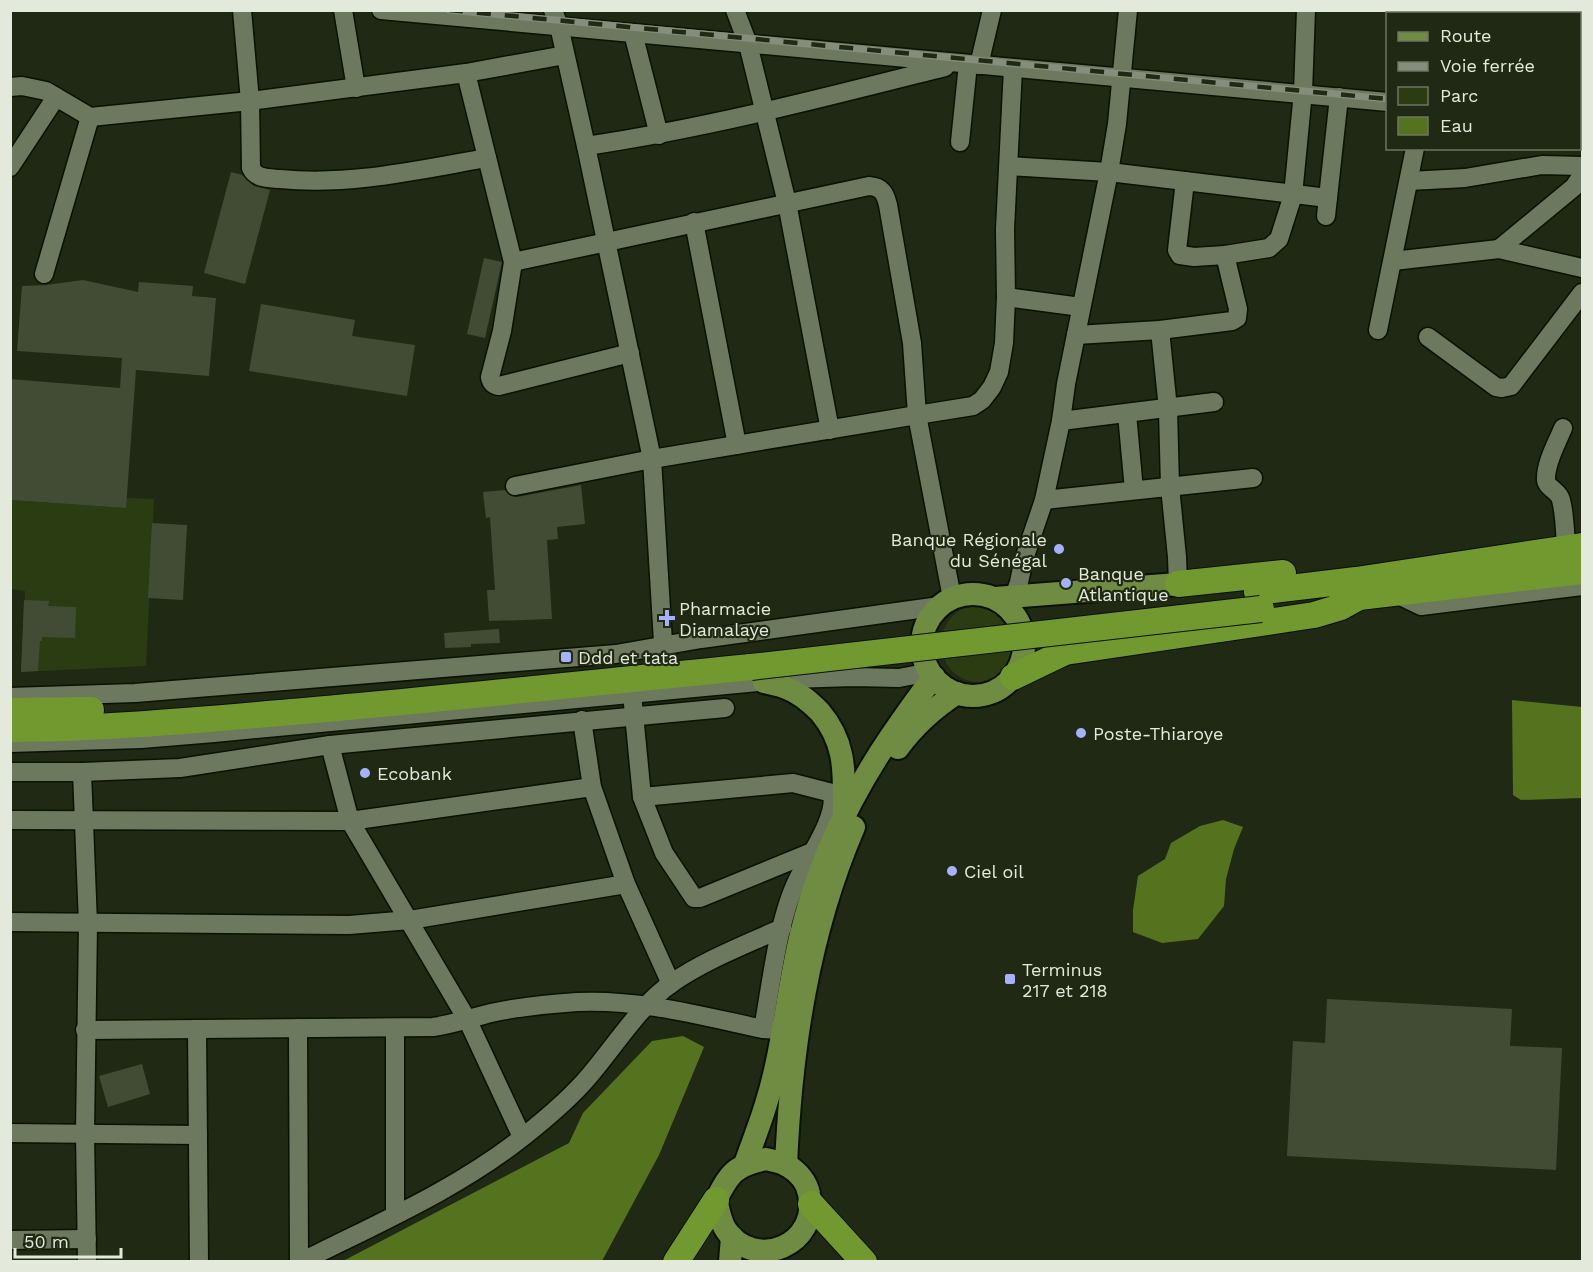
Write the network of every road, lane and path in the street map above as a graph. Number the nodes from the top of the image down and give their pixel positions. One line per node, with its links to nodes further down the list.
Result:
1 (242, 10): 21 (street)
2 (343, 10): 17 (street)
3 (381, 10): 8 (street)
4 (735, 10): 10 (street)
5 (992, 10): 12 (street)
6 (1128, 10): 15 (street)
7 (1306, 10): 18 (street)
8 (556, 18): 9 (street); 11 (street)
9 (633, 33): 10 (street); 25 (street)
10 (748, 44): 12 (street); 23 (street)
11 (565, 55): 14 (street); 27 (street)
12 (969, 64): 13 (street); 23 (street); 26 (street)
13 (1013, 68): 15 (street); 30 (street)
14 (466, 73): 17 (street); 29 (street)
15 (1123, 78): 18 (street); 33 (street)
16 (10, 87): 19 (street)
17 (356, 87): 21 (street)
18 (1303, 94): 20 (street); 37 (street)
19 (56, 97): 24 (street); 32 (street)
20 (1339, 97): 22 (street); 37 (street)
21 (249, 101): 24 (street); 29 (street)
22 (1386, 102)
23 (764, 113): 25 (street); 38 (street)
24 (90, 117): 46 (street)
25 (659, 135): 27 (street)
26 (960, 142)
27 (586, 146): 40 (street)
28 (1415, 150): 35 (street)
29 (487, 158): 44 (street)
30 (1009, 166): 33 (street); 48 (street)
31 (1582, 166): 35 (street)
32 (10, 167)
33 (1109, 172): 36 (street); 49 (street)
34 (1582, 175): 41 (street)
35 (1409, 181): 43 (street)
36 (1185, 182): 37 (street); 42 (street)
37 (1293, 195): 42 (street)
38 (787, 204): 39 (street); 58 (street); 61 (street)
39 (694, 222): 40 (street); 62 (street)
40 (607, 243): 44 (street); 54 (street)
41 (1499, 249): 43 (street); 45 (street)
42 (1225, 255): 50 (street)
43 (1393, 261): 51 (street)
44 (513, 262): 54 (street)
45 (1582, 268)
46 (44, 274)
47 (1582, 293): 53 (street)
48 (1006, 297): 49 (street); 58 (street)
49 (1082, 307): 52 (street)
50 (1160, 330): 52 (street); 56 (street)
51 (1378, 330)
52 (1076, 335): 59 (street)
53 (1428, 337)
54 (630, 354): 63 (street)
55 (1214, 402): 56 (street)
56 (1168, 409): 57 (street); 66 (street)
57 (1127, 414): 59 (street); 67 (street)
58 (917, 415): 61 (street); 76 (street)
59 (1061, 421): 68 (street)
60 (1563, 428): 69 (street)
61 (830, 430): 62 (street)
62 (737, 445): 63 (street)
63 (652, 459): 65 (street); 77 (street)
64 (1253, 478): 66 (street)
65 (515, 486)
66 (1170, 487): 67 (street); 71 (street)
67 (1134, 490): 68 (street)
68 (1044, 500): 75 (street)
69 (1574, 547): 73 (highway)
70 (1582, 571): 74 (highway)
71 (1178, 584): 73 (highway); 75 (main road)
72 (1582, 586): 74 (street)
73 (1358, 589): 74 (highway); 78 (highway, bridge); 80 (highway)
74 (1394, 593)
75 (1005, 601): 76 (main road); 80 (main road)
76 (946, 602): 77 (street); 79 (main road)
77 (665, 667): 78 (highway); 81 (street); 83 (street); 85 (highway); 88 (highway)
78 (755, 667): 79 (street); 95 (main road)
79 (932, 674): 82 (main road); 95 (main road)
80 (1012, 677): 82 (main road)
81 (633, 693): 86 (street); 89 (street)
82 (957, 693): 118 (main road)
83 (10, 697)
84 (725, 708): 86 (street)
85 (10, 711)
86 (633, 716): 87 (street); 94 (street)
87 (582, 720): 90 (street); 93 (street)
88 (10, 729)
89 (10, 743)
90 (330, 745): 92 (street); 98 (street)
91 (10, 772): 92 (street)
92 (82, 772): 97 (street)
93 (592, 787): 98 (street); 100 (street)
94 (642, 797): 99 (street); 99 (street)
95 (844, 815): 111 (main road)
96 (10, 820): 97 (street)
97 (85, 820): 98 (street); 103 (street)
98 (350, 821): 101 (street)
99 (812, 852): 104 (street)
100 (626, 884): 101 (street); 105 (street)
101 (410, 921): 103 (street); 107 (street)
102 (10, 922): 103 (street)
103 (88, 924): 112 (street)
104 (782, 928): 105 (street); 111 (street)
105 (671, 984): 106 (street)
106 (648, 1005): 107 (street); 111 (street); 116 (street)
107 (468, 1021): 109 (street); 116 (street)
108 (298, 1028): 109 (street); 110 (street); 128 (street)
109 (395, 1028): 121 (street)
110 (196, 1029): 112 (street); 115 (street)
111 (772, 1029): 117 (main road)
112 (85, 1030): 114 (street)
113 (10, 1133): 114 (street)
114 (85, 1133): 115 (street); 123 (street)
115 (198, 1135): 127 (street)
116 (522, 1137): 121 (street)
117 (745, 1164): 118 (main road); 119 (main road)
118 (786, 1165): 120 (main road)
119 (716, 1200): 122 (main road); 129 (highway)
120 (811, 1204): 125 (main road); 131 (highway)
121 (395, 1215): 128 (street)
122 (732, 1237): 125 (main road); 130 (main road)
123 (87, 1239): 124 (street); 126 (street)
124 (10, 1240)
125 (766, 1256)
126 (87, 1262)
127 (199, 1262)
128 (300, 1262)
129 (676, 1262)
130 (730, 1262)
131 (864, 1262)

